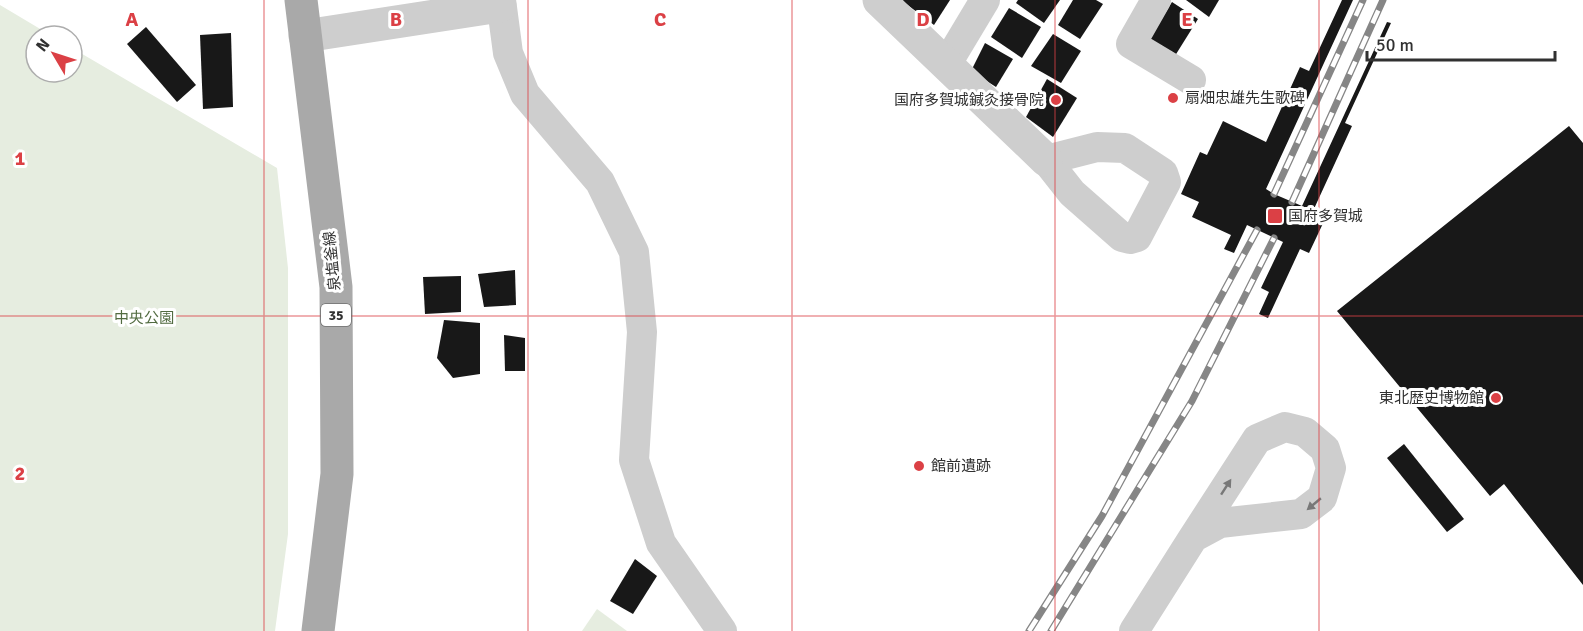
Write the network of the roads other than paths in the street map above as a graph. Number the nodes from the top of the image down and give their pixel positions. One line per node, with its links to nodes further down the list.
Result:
1 (301, 0): 6 (main road, 泉塩釜線 / 35)
2 (879, 0): 7 (street)
3 (985, 0): 7 (street)
4 (1156, 0): 8 (street)
5 (500, 3): 6 (street); 12 (street)
6 (305, 36): 11 (main road, 泉塩釜線 / 35)
7 (946, 65): 9 (street)
8 (1191, 80)
9 (1046, 159)
10 (1194, 537): 10 (street, one-way to 10); 13 (street)
11 (318, 631)
12 (722, 631)
13 (1134, 631)

